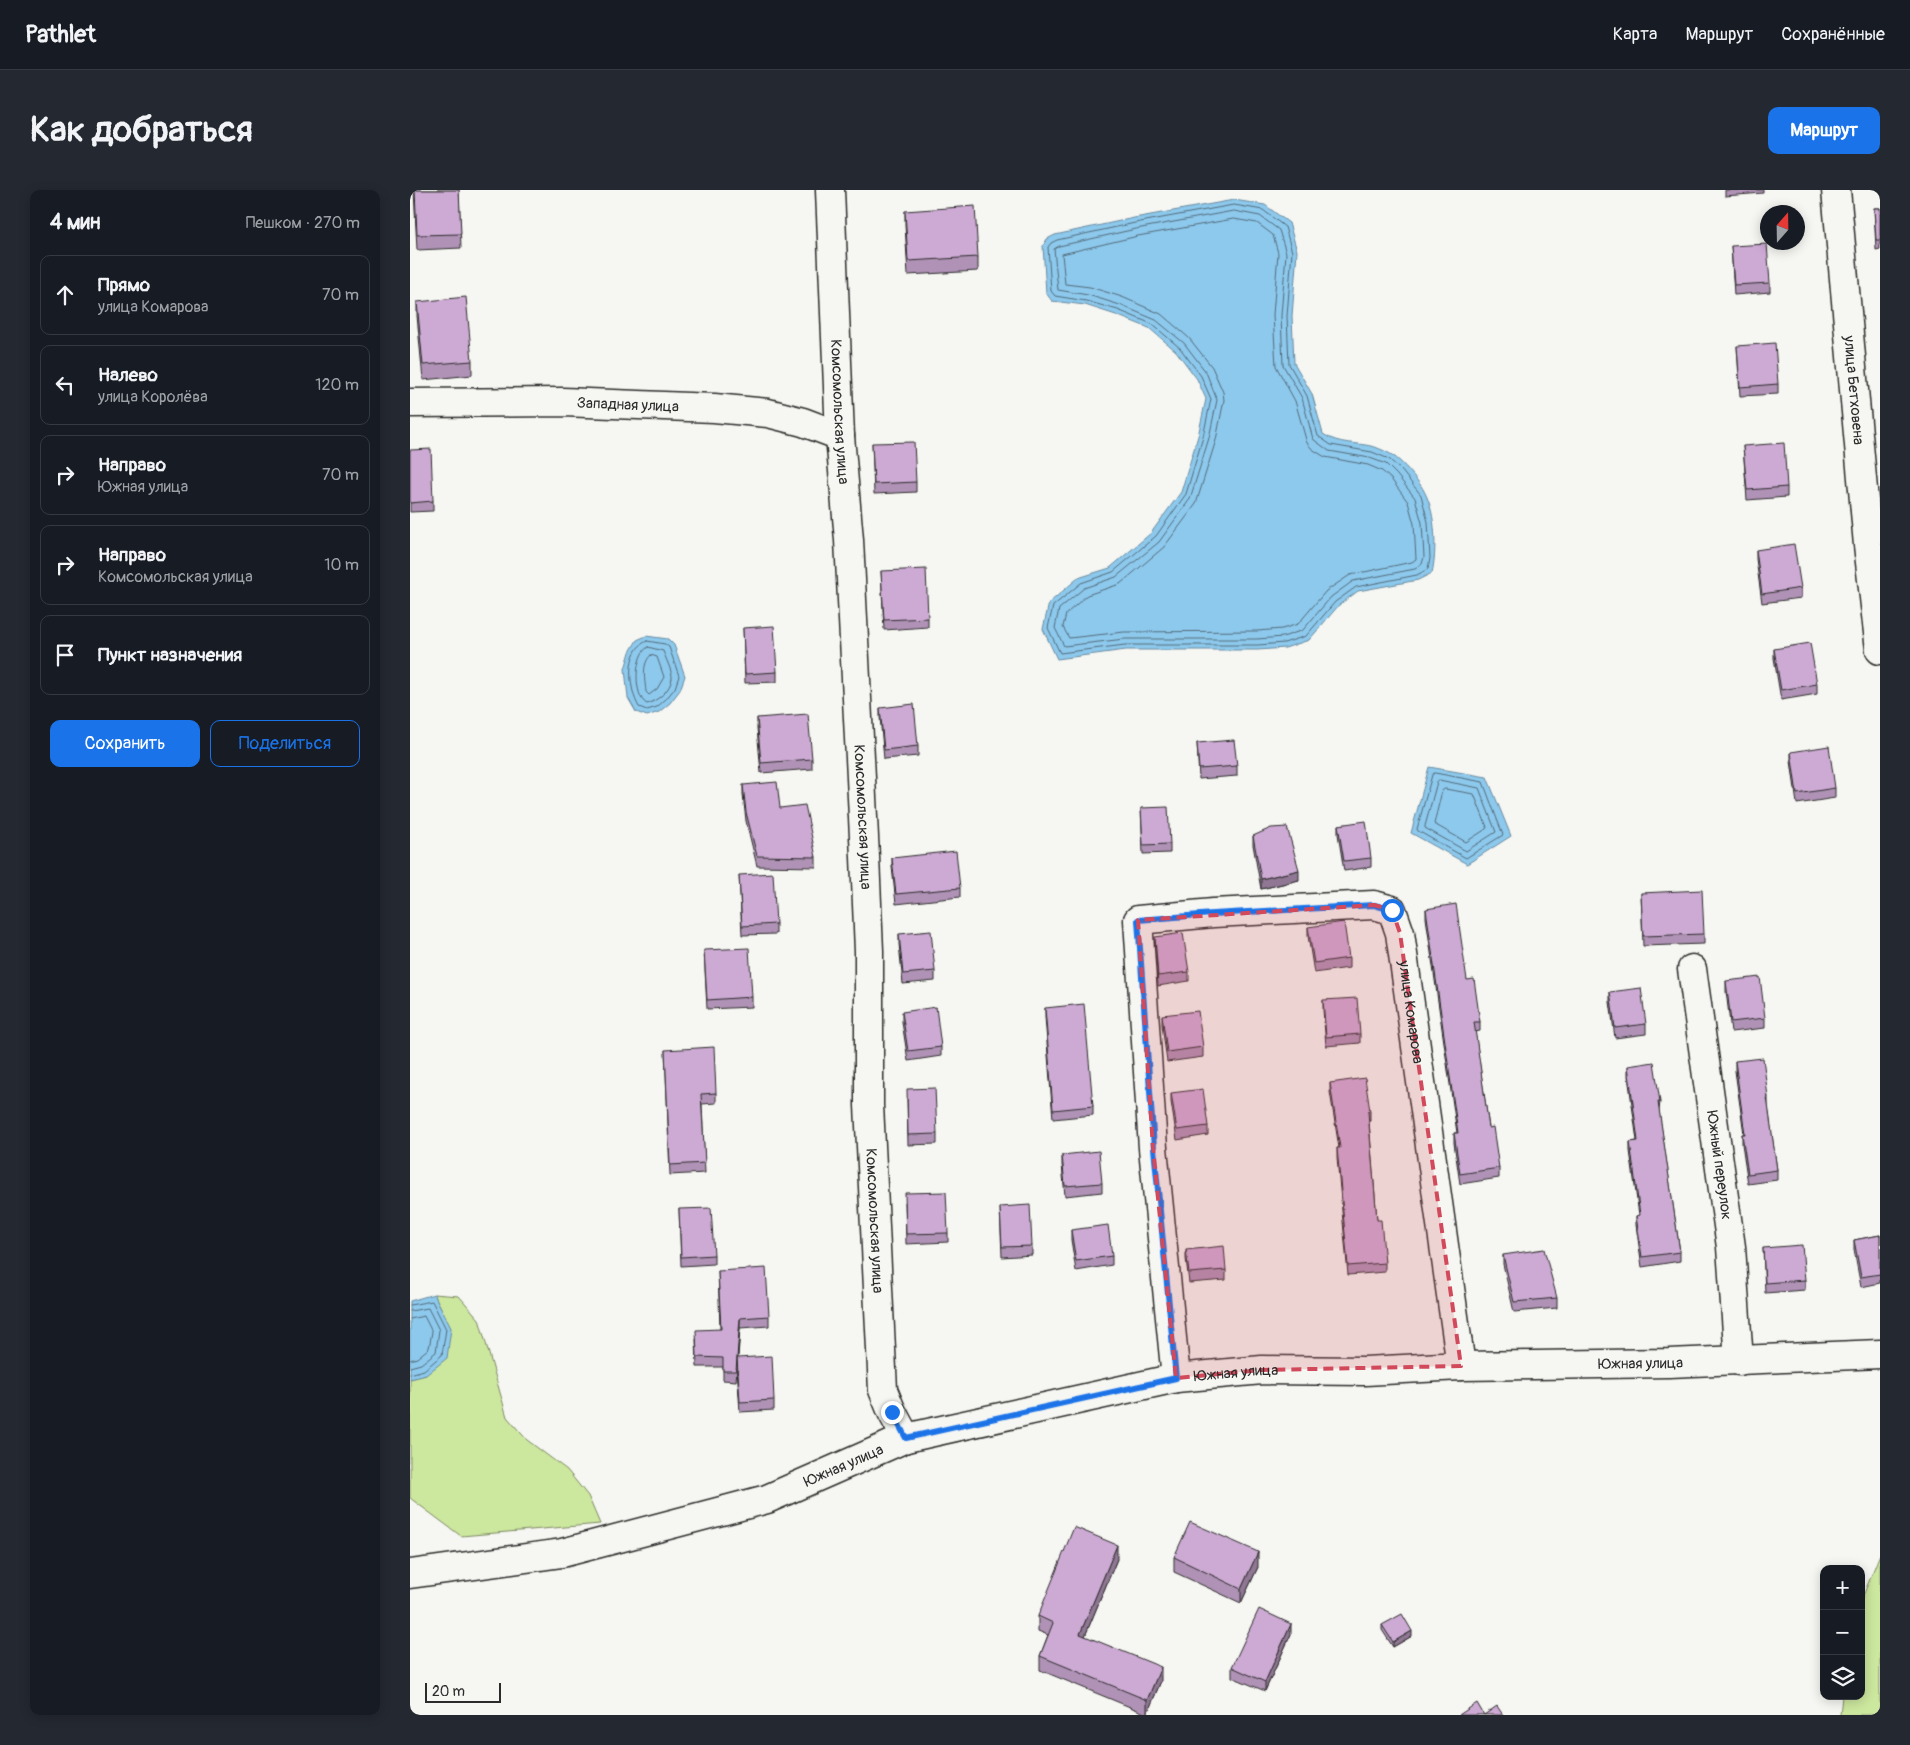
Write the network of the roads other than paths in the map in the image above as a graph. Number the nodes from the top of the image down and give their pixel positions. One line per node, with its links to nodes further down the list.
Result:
1 (830, 190): 4 (street, Комсомольская улица)
2 (1836, 190): 5 (street, улица Бетховена)
3 (410, 403): 4 (street, Западная улица)
4 (840, 436): 11 (street, Комсомольская улица)
5 (1880, 650)
6 (1692, 969): 8 (street, Южный переулок)
7 (1880, 1354): 8 (street, Южная улица)
8 (1739, 1361): 9 (street, Южная улица)
9 (1461, 1366): 10 (street, Южная улица); 10 (street, улица Комарова)
10 (1176, 1378): 11 (street, Южная улица)
11 (906, 1438): 12 (street, Южная улица)
12 (410, 1574)

